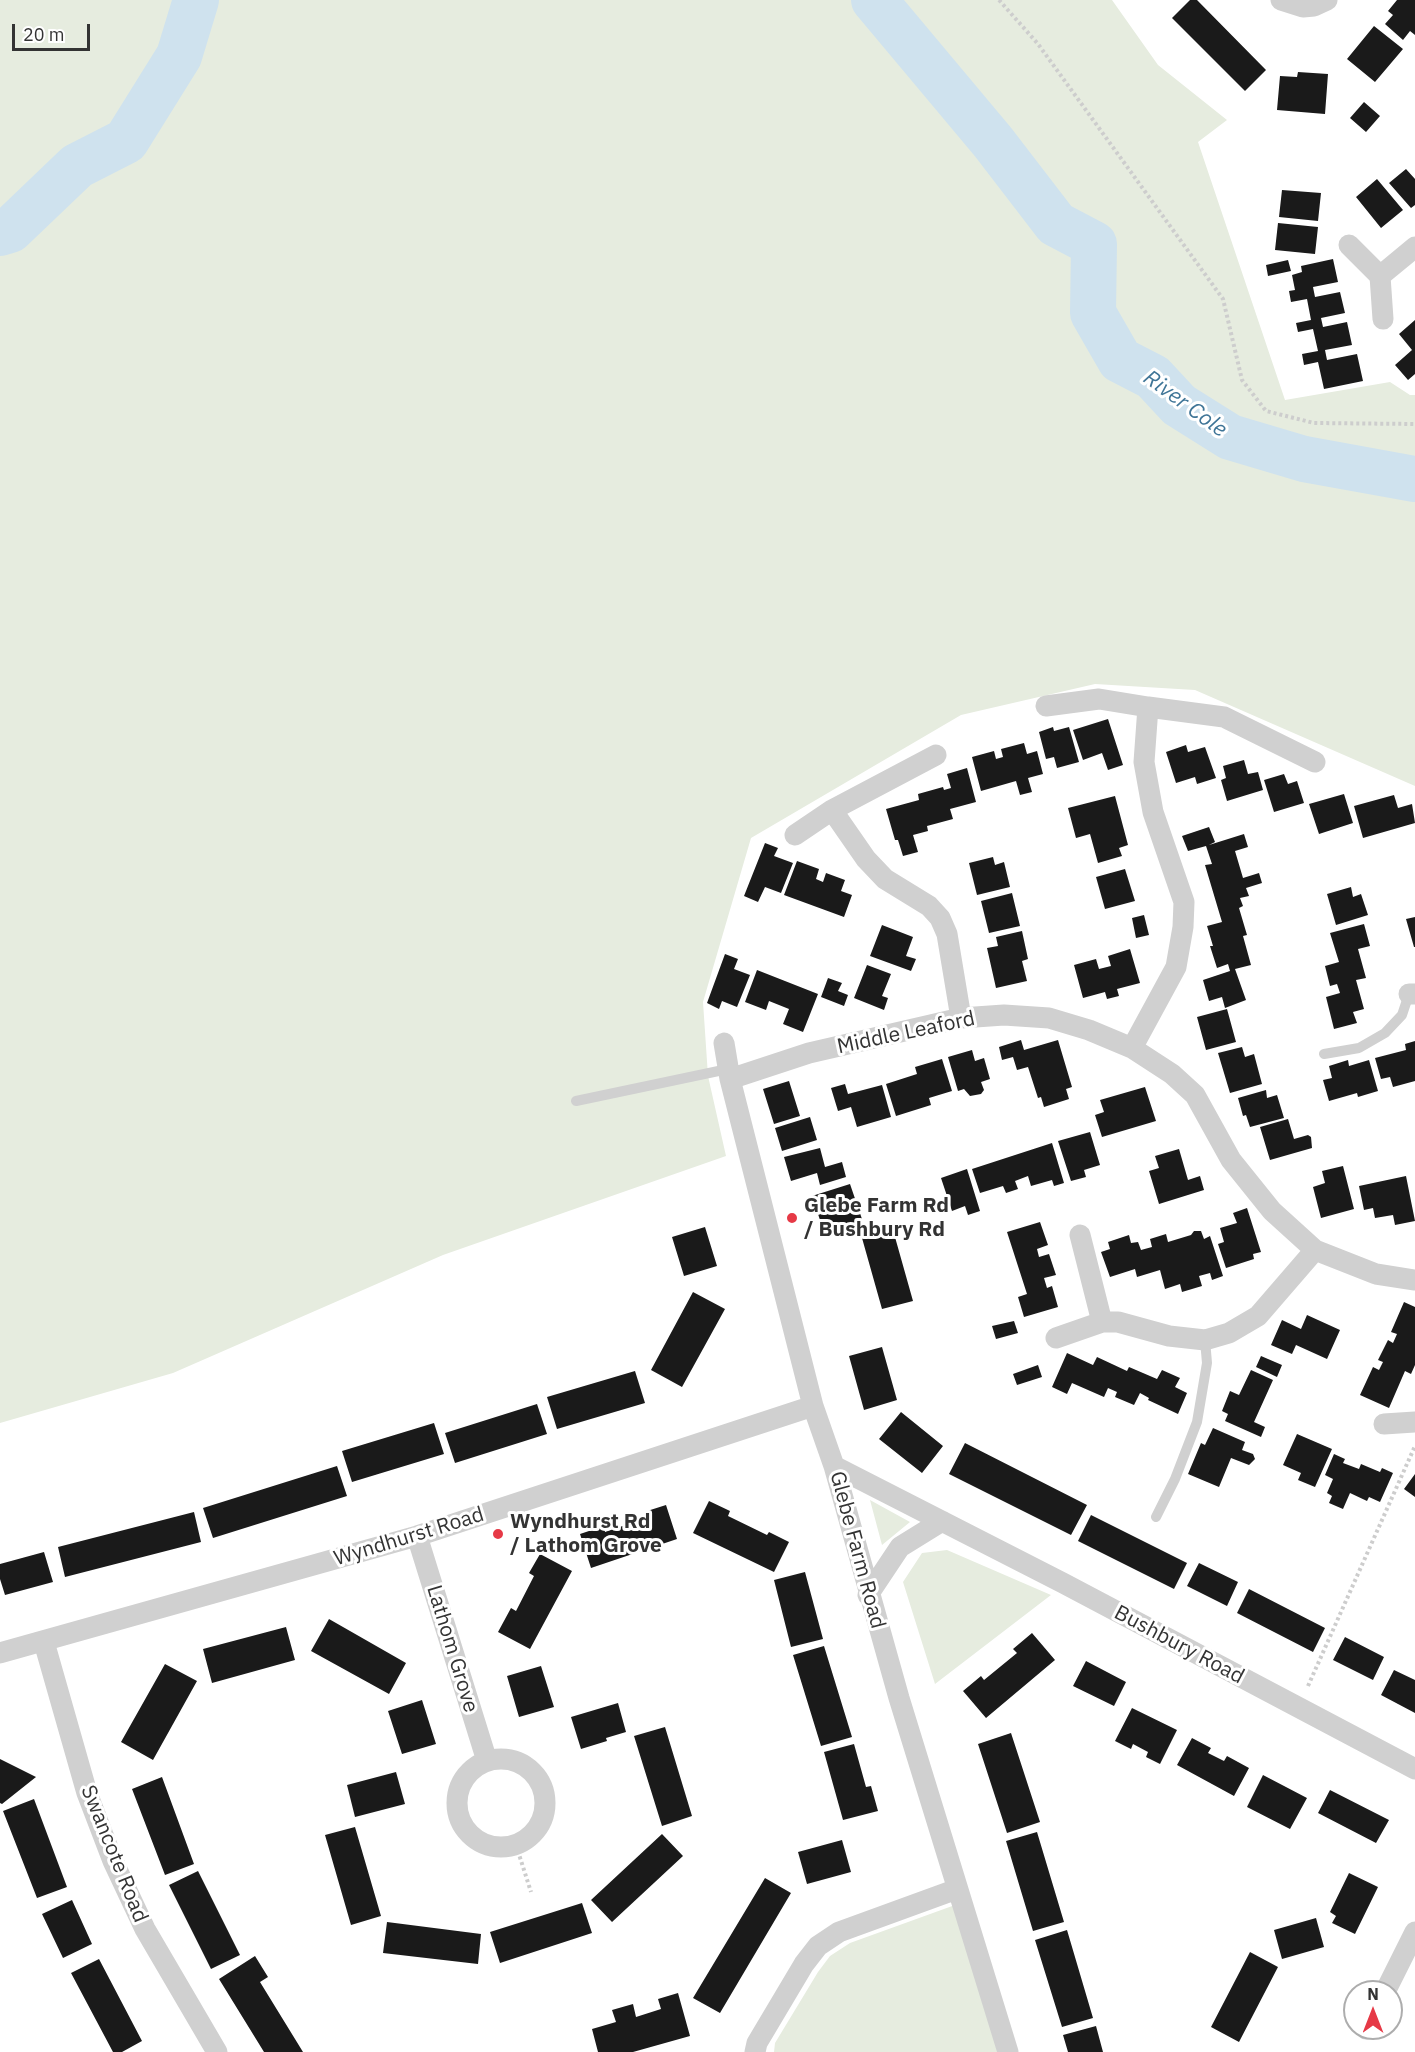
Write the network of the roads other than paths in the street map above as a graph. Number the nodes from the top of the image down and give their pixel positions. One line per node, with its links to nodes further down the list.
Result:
1 (1281, 0): 2 (street)
2 (1327, 0)
3 (1349, 244): 5 (street)
4 (1415, 247): 5 (street)
5 (1380, 276): 6 (street)
6 (1383, 320)
7 (1046, 706): 8 (street)
8 (1148, 707): 10 (street); 16 (street)
9 (936, 755): 11 (street)
10 (1315, 762)
11 (832, 810): 12 (street); 14 (street)
12 (795, 835)
13 (1412, 994): 17 (lane)
14 (961, 1018): 16 (street, Middle Leaford); 18 (street, Middle Leaford)
15 (724, 1043): 18 (street, Glebe Farm Road)
16 (1132, 1048): 21 (street, Middle Leaford)
17 (1324, 1054)
18 (729, 1074): 19 (lane); 26 (street, Glebe Farm Road)
19 (576, 1101)
20 (1080, 1235): 23 (street)
21 (1315, 1250): 22 (street, Middle Leaford); 25 (street)
22 (1415, 1280)
23 (1102, 1322): 24 (street); 25 (street)
24 (1056, 1338)
25 (1205, 1340): 30 (lane)
26 (813, 1406): 29 (street, Glebe Farm Road); 32 (street, Wyndhurst Road)
27 (1415, 1422): 28 (street)
28 (1383, 1424)
29 (834, 1466): 31 (street, Bushbury Road); 33 (street, Glebe Farm Road)
30 (1156, 1517)
31 (942, 1521): 33 (street); 37 (street, Bushbury Road)
32 (417, 1536): 34 (street, Wyndhurst Road); 36 (street, Lathom Grove)
33 (868, 1595): 38 (street, Glebe Farm Road)
34 (44, 1642): 35 (street, Wyndhurst Road); 41 (street, Swancote Road)
35 (0, 1653)
36 (487, 1761): 36 (street)
37 (1415, 1769)
38 (957, 1889): 42 (street); 43 (street, Glebe Farm Road)
39 (1415, 1932): 40 (street)
40 (1391, 1980)
41 (217, 2052)
42 (755, 2052)
43 (1008, 2052)

